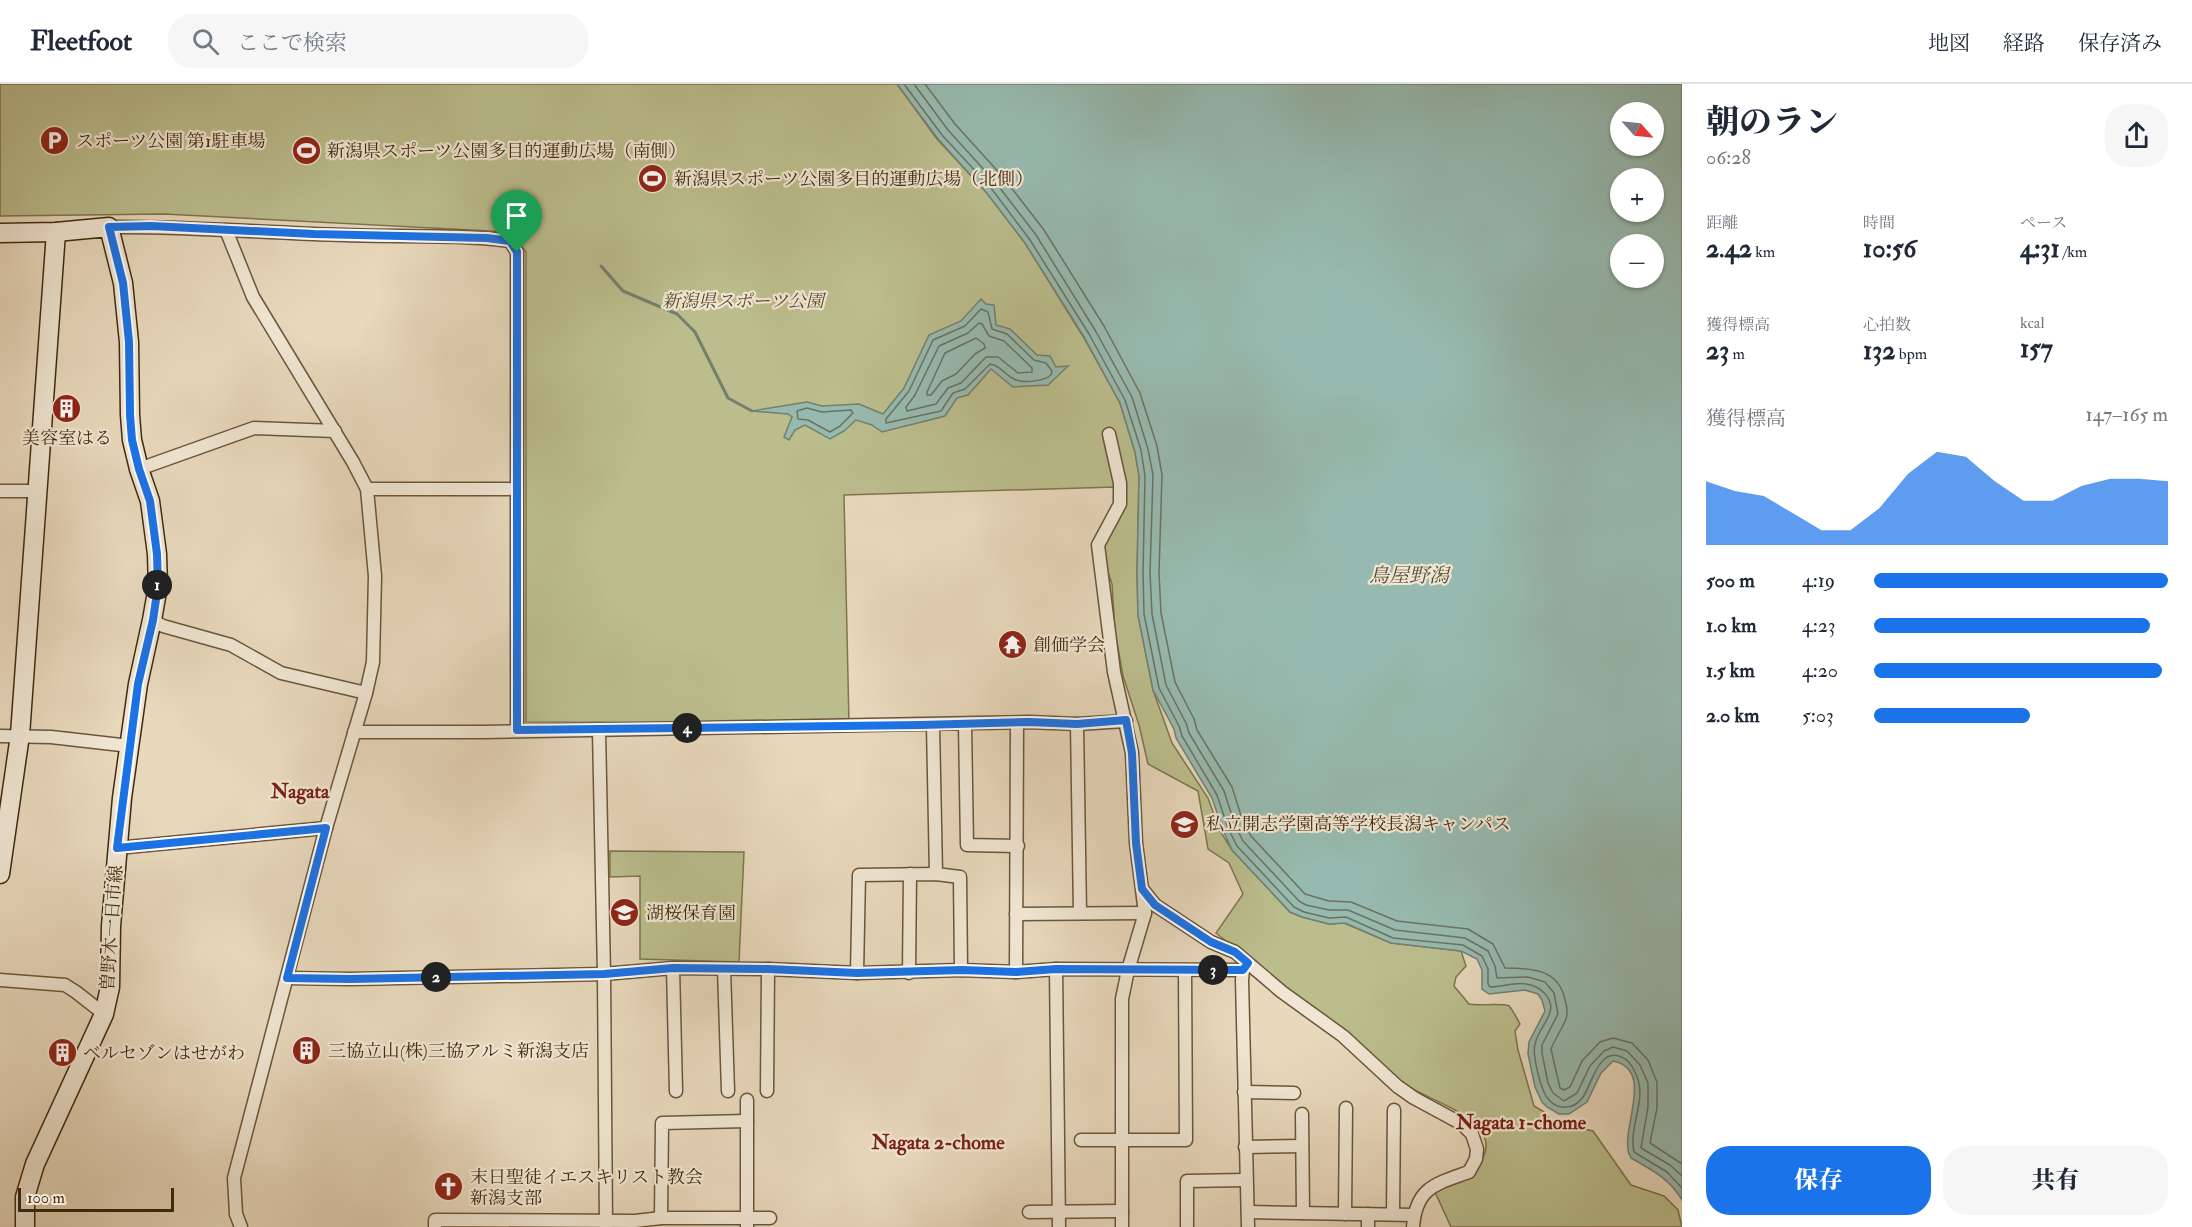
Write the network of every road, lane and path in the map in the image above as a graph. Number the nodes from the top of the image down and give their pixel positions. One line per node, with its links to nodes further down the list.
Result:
1 (109, 227): 2 (street); 3 (main road); 7 (main road, 曽野木一日市線)
2 (226, 230): 5 (street); 19 (street)
3 (56, 232): 4 (main road); 11 (main road)
4 (0, 233)
5 (334, 431): 7 (street); 8 (street)
6 (1109, 434): 14 (street)
7 (139, 469): 12 (main road, 曽野木一日市線)
8 (367, 489): 9 (street); 13 (street)
9 (509, 489)
10 (0, 491): 11 (street)
11 (39, 491): 22 (main road)
12 (153, 620): 13 (street); 24 (main road, 曽野木一日市線)
13 (366, 693): 21 (street)
14 (1126, 720): 17 (street); 31 (street)
15 (1017, 723): 16 (street); 17 (street); 26 (street)
16 (966, 724): 18 (street); 26 (street)
17 (1077, 724): 33 (street)
18 (933, 725): 20 (street); 30 (street)
19 (517, 730): 20 (street); 21 (street)
20 (599, 731): 46 (street)
21 (354, 732): 25 (street)
22 (20, 735): 23 (street); 24 (street); 28 (main road)
23 (0, 736)
24 (130, 746): 27 (main road, 曽野木一日市線)
25 (326, 828): 27 (street); 47 (street)
26 (1018, 846): 34 (street)
27 (117, 848): 49 (main road, 曽野木一日市線)
28 (0, 874)
29 (910, 874): 30 (street); 44 (street); 45 (street)
30 (936, 874): 40 (street)
31 (1142, 889): 32 (street); 35 (street)
32 (1145, 912): 33 (street); 41 (street)
33 (1080, 913): 34 (street)
34 (1016, 914): 43 (street)
35 (1245, 967): 42 (street); 53 (street); 75 (street)
36 (673, 968): 37 (street); 46 (street); 50 (street)
37 (724, 969): 38 (street); 51 (street)
38 (768, 969): 44 (street); 52 (street)
39 (1056, 969): 41 (street); 43 (street); 67 (street)
40 (962, 970): 43 (street); 45 (street)
41 (1128, 970): 42 (street); 61 (street)
42 (1185, 970): 61 (street)
43 (1016, 972)
44 (857, 973): 45 (street)
45 (909, 973)
46 (604, 974): 47 (street); 78 (street)
47 (287, 978): 81 (street)
48 (0, 980): 49 (street)
49 (104, 1014): 80 (main road, 曽野木一日市線)
50 (676, 1091)
51 (728, 1091)
52 (767, 1091)
53 (1244, 1092): 54 (street); 63 (street)
54 (1294, 1093)
55 (747, 1100): 59 (street)
56 (1346, 1108): 70 (street)
57 (1394, 1110): 72 (street)
58 (1302, 1114): 62 (street)
59 (747, 1121): 73 (street); 77 (street)
60 (1081, 1140): 61 (street)
61 (1123, 1141): 65 (street)
62 (1302, 1146): 63 (street); 69 (street)
63 (1245, 1147): 64 (street)
64 (1246, 1180): 68 (street); 85 (street)
65 (1122, 1211): 67 (street); 84 (street)
66 (1029, 1212): 67 (street)
67 (1059, 1212): 83 (street)
68 (1248, 1212): 69 (street); 86 (street)
69 (1303, 1213): 70 (street)
70 (1345, 1214): 71 (street)
71 (1368, 1214): 72 (street); 87 (street)
72 (1393, 1214): 75 (street)
73 (661, 1218): 76 (street); 79 (street)
74 (770, 1218): 77 (street)
75 (1414, 1221)
76 (696, 1222): 77 (street)
77 (747, 1222)
78 (606, 1224): 79 (street); 82 (street)
79 (635, 1224)
80 (26, 1227)
81 (241, 1227)
82 (435, 1227)
83 (1059, 1227)
84 (1122, 1227)
85 (1187, 1227)
86 (1248, 1227)
87 (1368, 1227)

